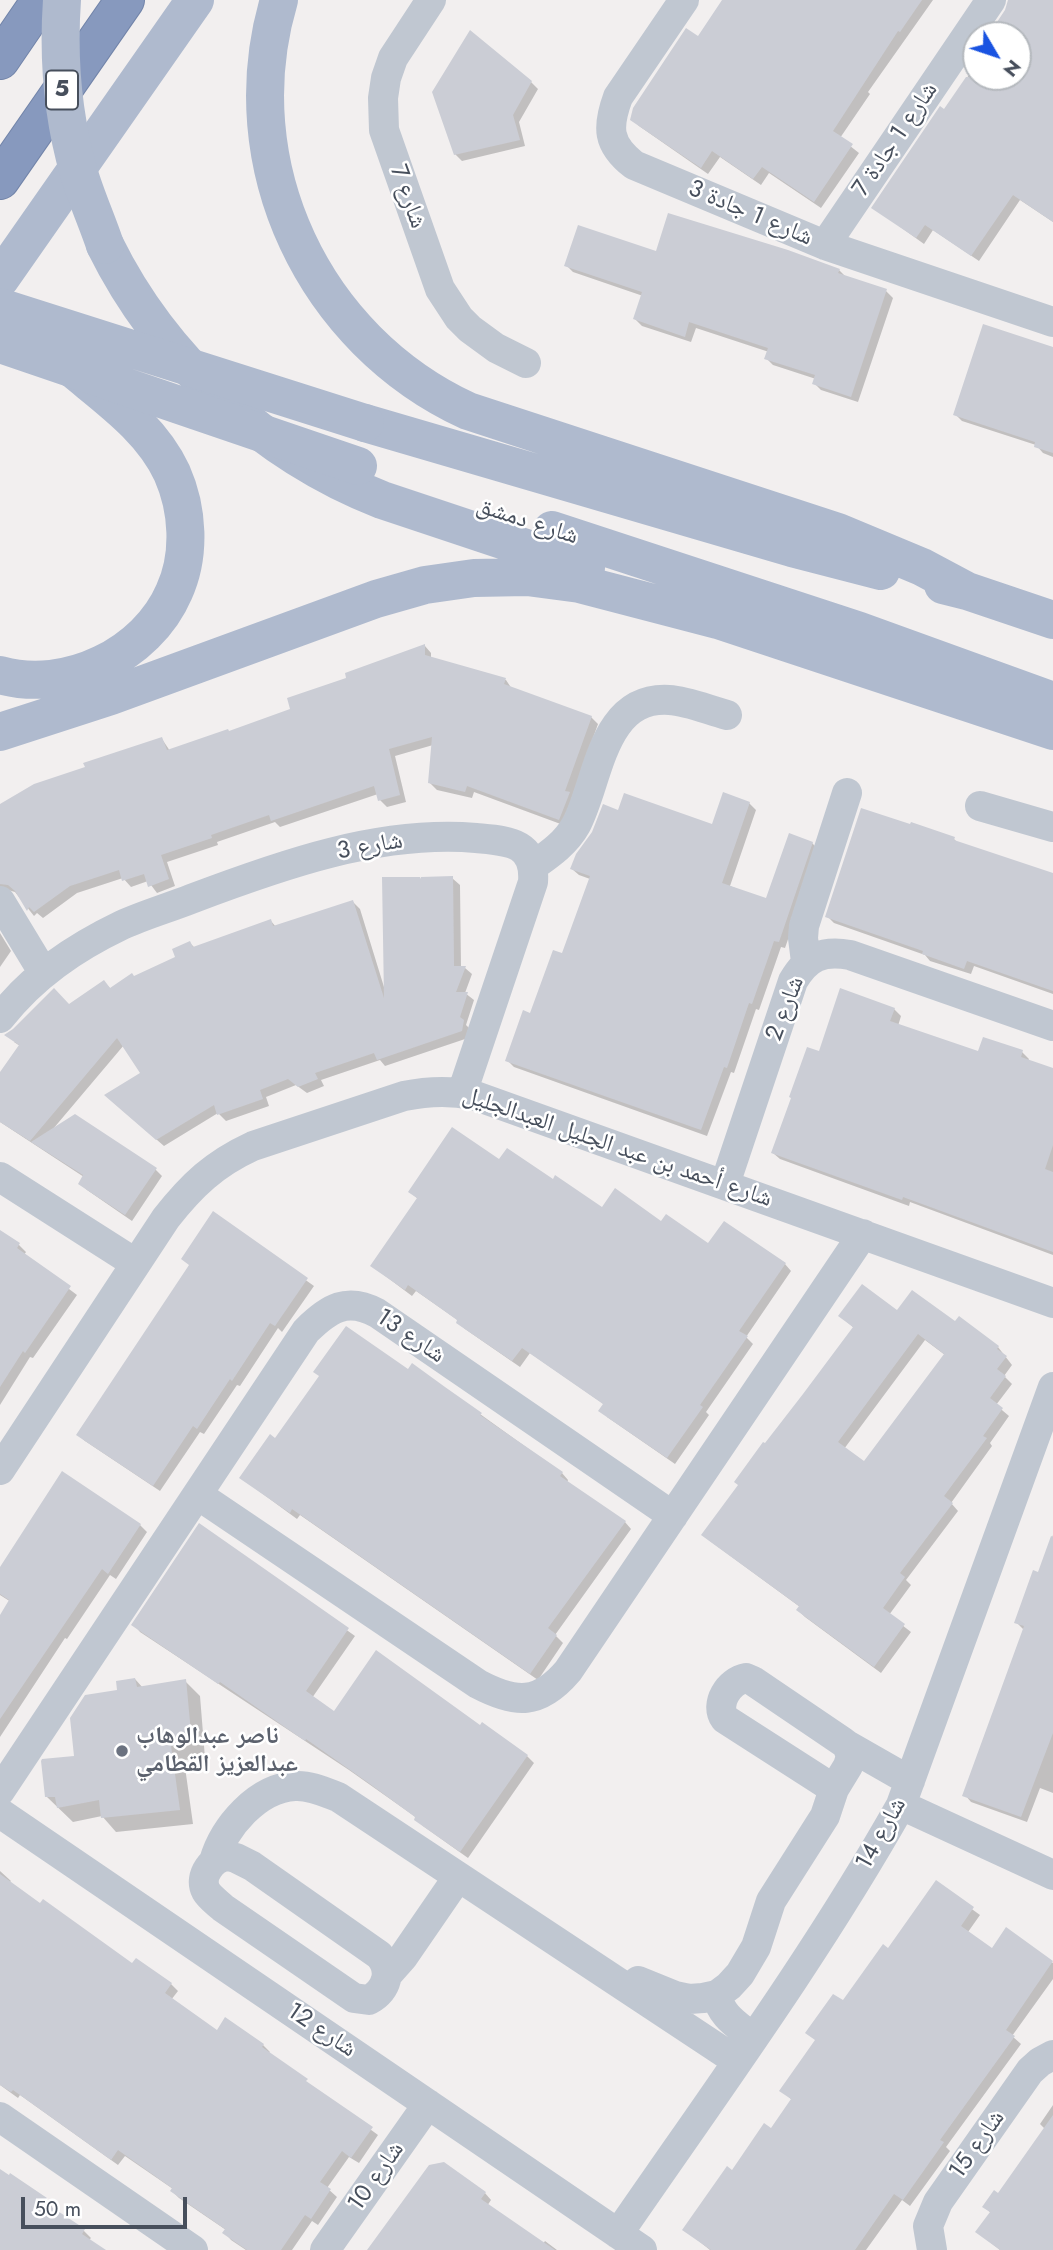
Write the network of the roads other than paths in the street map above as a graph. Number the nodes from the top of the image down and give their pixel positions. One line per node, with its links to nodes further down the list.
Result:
1 (41, 0): 9 (highway)
2 (62, 0): 21 (main road, bridge)
3 (125, 0): 10 (highway, 5)
4 (195, 0): 12 (main road)
5 (279, 0): 20 (main road)
6 (432, 0): 18 (street, شارع 7)
7 (684, 0): 11 (street, شارع 1 جادة 3)
8 (991, 0): 11 (street, شارع 1 جادة 7)
9 (0, 60)
10 (0, 180)
11 (825, 245): 16 (street, شارع 1 جادة 3)
12 (22, 246): 13 (main road); 14 (main road)
13 (0, 279)
14 (0, 291)
15 (0, 307): 20 (main road, شارع دمشق, bridge)
16 (1053, 322)
17 (0, 344): 19 (main road, شارع دمشق, bridge)
18 (526, 363)
19 (73, 369): 23 (main road); 24 (main road, شارع دمشق, bridge)
20 (967, 591): 22 (main road, شارع دمشق)
21 (718, 620): 26 (main road); 27 (main road)
22 (1053, 620)
23 (0, 675)
24 (1053, 701)
25 (727, 715): 31 (street)
26 (0, 732)
27 (1053, 732)
28 (847, 793): 33 (street)
29 (980, 806): 30 (street)
30 (1053, 827)
31 (533, 866): 34 (street, شارع 3); 37 (street)
32 (0, 901): 34 (street)
33 (806, 962): 36 (street, شارع 2); 39 (street, شارع 2)
34 (43, 972): 35 (street, شارع 3)
35 (0, 1018)
36 (1053, 1026)
37 (461, 1093): 39 (street, شارع أحمد بن عبد الجليل العبدالجليل); 41 (street, شارع أحمد بن عبد الجليل العبدالجليل)
38 (0, 1177): 41 (street)
39 (725, 1184): 40 (street, شارع أحمد بن عبد الجليل العبدالجليل)
40 (863, 1234): 42 (street, شارع أحمد بن عبد الجليل العبدالجليل); 46 (street)
41 (135, 1264): 44 (street, شارع أحمد بن عبد الجليل العبدالجليل)
42 (1053, 1303)
43 (1053, 1387): 48 (street, شارع 14)
44 (0, 1470)
45 (198, 1495): 46 (street); 46 (street, شارع 13); 47 (street, شارع 13)
46 (673, 1516)
47 (0, 1791)
48 (905, 1794): 51 (street); 58 (street); 60 (street, شارع 14)
49 (0, 1812): 55 (street, شارع 12)
50 (214, 1861): 52 (street); 53 (street); 56 (street)
51 (1053, 1875)
52 (458, 1877): 56 (street); 60 (street)
53 (260, 1934): 54 (street); 55 (street)
54 (304, 1965): 56 (street); 59 (street)
55 (236, 1973): 59 (street, شارع 12)
56 (387, 1975)
57 (638, 1981): 58 (street)
58 (710, 1996): 60 (street)
59 (277, 2001): 62 (street, شارع 12)
60 (745, 2048): 64 (street, شارع 14)
61 (1053, 2054): 67 (street, شارع 15)
62 (428, 2104): 64 (street, شارع 12); 66 (street, شارع 10)
63 (0, 2117): 65 (street)
64 (630, 2242)
65 (193, 2250)
66 (326, 2250)
67 (932, 2250)

